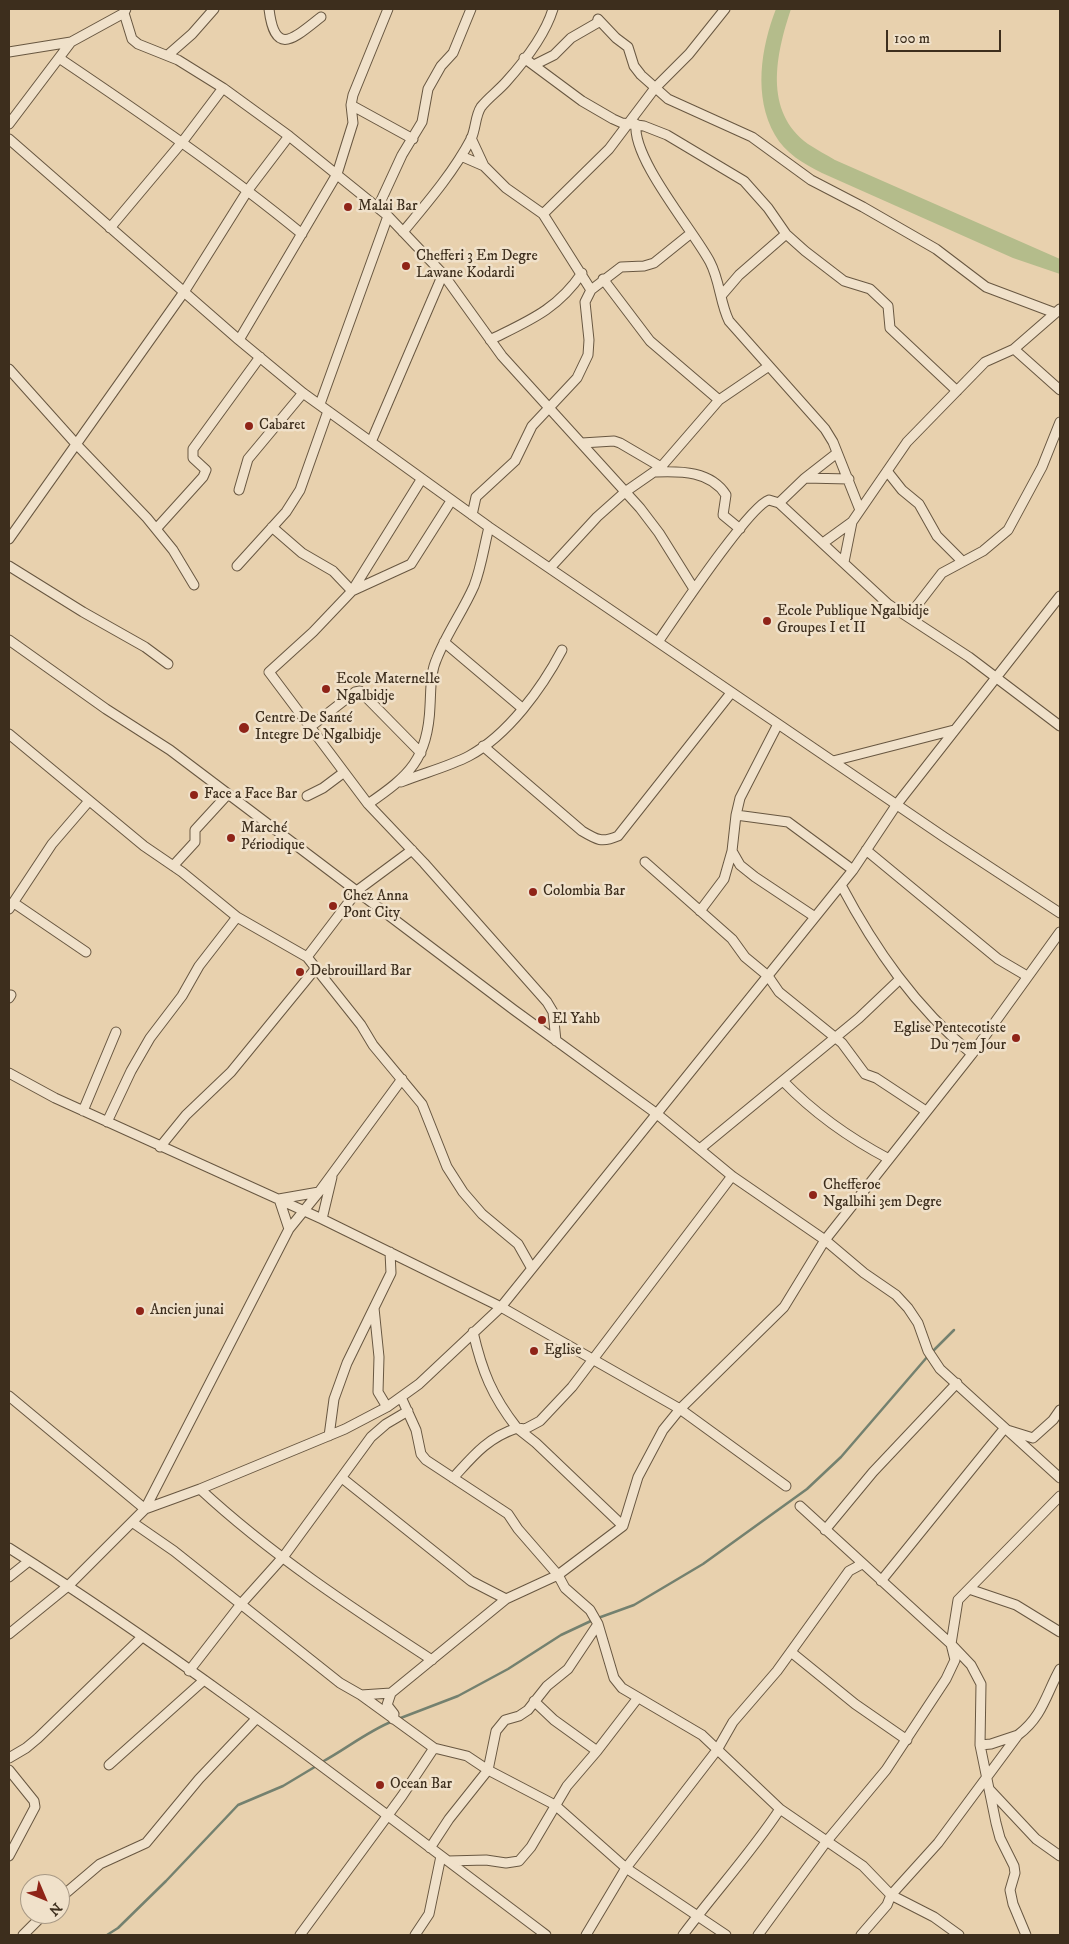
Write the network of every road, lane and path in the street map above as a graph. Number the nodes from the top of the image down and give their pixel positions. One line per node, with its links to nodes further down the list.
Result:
1 (214, 9): 11 (street)
2 (269, 9): 8 (street)
3 (388, 9): 17 (street)
4 (471, 9): 22 (street)
5 (553, 9): 13 (street)
6 (725, 9): 16 (street)
7 (125, 11): 9 (street); 11 (street)
8 (321, 17)
9 (71, 42): 10 (street); 12 (street)
10 (9, 52)
11 (168, 54): 15 (street)
12 (59, 58): 18 (street); 23 (street)
13 (524, 58): 14 (street); 21 (street)
14 (534, 65): 16 (street); 19 (street)
15 (223, 88): 20 (street); 23 (street)
16 (655, 88): 19 (street); 43 (street)
17 (350, 105): 22 (street); 27 (street)
18 (9, 124)
19 (632, 124): 30 (street); 35 (street); 36 (street)
20 (289, 136): 27 (street); 28 (street)
21 (471, 138): 25 (street); 26 (street)
22 (413, 139): 29 (street)
23 (183, 141): 28 (street); 32 (street)
24 (11, 145): 32 (street)
25 (461, 156): 26 (street); 33 (street)
26 (484, 166): 30 (street)
27 (337, 174): 29 (street); 34 (street)
28 (248, 190): 34 (street); 41 (street)
29 (378, 207): 31 (street)
30 (543, 214): 37 (street)
31 (388, 216): 33 (street); 54 (street)
32 (110, 228): 41 (street)
33 (403, 232): 38 (street)
34 (302, 234): 44 (street)
35 (690, 234): 39 (street); 42 (street)
36 (786, 234): 42 (street); 51 (street)
37 (582, 273): 40 (street); 45 (street)
38 (444, 274): 45 (street); 58 (street)
39 (603, 279): 40 (street); 53 (street)
40 (591, 290): 55 (street)
41 (184, 292): 44 (street); 61 (street)
42 (720, 296): 48 (street)
43 (1058, 311): 46 (street)
44 (239, 340): 47 (street)
45 (490, 340): 55 (street)
46 (1014, 349): 50 (street); 51 (street)
47 (260, 357): 52 (street); 78 (street)
48 (770, 366): 53 (street); 63 (street)
49 (9, 368): 61 (street)
50 (1060, 390)
51 (957, 391): 65 (street)
52 (303, 393): 54 (street); 69 (street)
53 (720, 400): 64 (street)
54 (320, 404): 56 (street)
55 (550, 408): 59 (street); 74 (street)
56 (328, 410): 58 (street); 76 (street)
57 (1060, 422): 60 (street)
58 (371, 442): 68 (street)
59 (582, 443): 64 (street); 70 (street)
60 (1050, 444): 62 (street); 82 (street)
61 (76, 445): 78 (street); 80 (street)
62 (1060, 447)
63 (837, 453): 66 (street); 67 (street)
64 (659, 469): 70 (street); 79 (street)
65 (887, 470): 73 (street); 82 (street)
66 (805, 478): 67 (street); 72 (street)
67 (849, 478): 73 (street)
68 (421, 480): 71 (street); 89 (street)
69 (239, 490)
70 (625, 492): 86 (street); 88 (street)
71 (451, 501): 74 (street); 89 (street)
72 (779, 503): 79 (street); 81 (street)
73 (860, 510): 75 (street)
74 (472, 515): 77 (street)
75 (852, 522): 81 (street); 83 (street)
76 (272, 527): 85 (street); 89 (street)
77 (489, 528): 86 (street); 93 (street)
78 (156, 529): 87 (street)
79 (740, 529): 88 (street)
80 (9, 539)
81 (823, 543): 83 (street)
82 (962, 561): 91 (street)
83 (844, 562): 91 (street)
84 (9, 566): 96 (street)
85 (238, 566)
86 (550, 568): 94 (street)
87 (194, 586)
88 (694, 589): 94 (street)
89 (352, 591): 102 (street)
90 (1060, 596): 97 (street)
91 (908, 617): 97 (street)
92 (9, 640): 110 (street)
93 (444, 642): 99 (street); 106 (street)
94 (658, 642): 98 (street)
95 (562, 650): 99 (street)
96 (168, 664)
97 (998, 679): 101 (street); 103 (street)
98 (731, 693): 100 (street); 105 (street)
99 (522, 708): 105 (street)
100 (778, 724): 107 (street); 115 (street)
101 (1060, 726)
102 (309, 728): 106 (street); 108 (street)
103 (954, 730): 107 (street); 114 (street)
104 (9, 734): 112 (street)
105 (483, 746): 109 (street)
106 (421, 753): 109 (street)
107 (833, 761): 114 (street)
108 (343, 773): 111 (street); 113 (street)
109 (399, 782): 113 (street)
110 (228, 794): 122 (street); 125 (street)
111 (307, 796)
112 (89, 801): 122 (street); 126 (street)
113 (368, 804): 116 (street)
114 (897, 804): 117 (street); 128 (street)
115 (736, 815): 118 (street); 123 (street)
116 (412, 850): 125 (street); 140 (street)
117 (866, 850): 123 (street); 136 (street)
118 (732, 851): 120 (street); 121 (street)
119 (645, 862): 127 (street)
120 (728, 862): 121 (street); 127 (street)
121 (740, 865): 130 (street)
122 (173, 866): 129 (street)
123 (852, 870): 124 (street)
124 (840, 885): 130 (street); 137 (street)
125 (358, 890): 133 (street); 140 (street)
126 (11, 906): 132 (street)
127 (700, 911): 135 (street)
128 (1060, 913)
129 (237, 917): 133 (street); 148 (street)
130 (815, 917): 135 (street)
131 (1060, 932): 136 (street)
132 (86, 952)
133 (308, 957): 134 (street)
134 (316, 968): 143 (street); 149 (street)
135 (768, 976): 139 (street); 147 (street)
136 (1026, 976): 141 (street)
137 (900, 979): 139 (street); 141 (street)
138 (116, 1032): 145 (street)
139 (836, 1037): 144 (street); 146 (street)
140 (556, 1041): 147 (street)
141 (972, 1054): 146 (street)
142 (9, 1073): 145 (street)
143 (402, 1079): 154 (street); 163 (street)
144 (782, 1081): 151 (street); 153 (street)
145 (83, 1111): 148 (street)
146 (926, 1111): 153 (street)
147 (657, 1114): 151 (street); 163 (street)
148 (107, 1122): 150 (street)
149 (169, 1137): 150 (street); 152 (street)
150 (160, 1147): 152 (street)
151 (701, 1148): 155 (street)
152 (172, 1152): 157 (street)
153 (889, 1159): 161 (street)
154 (333, 1172): 156 (street); 159 (street)
155 (732, 1176): 161 (street); 167 (street)
156 (319, 1192): 157 (street); 158 (street)
157 (279, 1199): 158 (street); 160 (street)
158 (304, 1211): 159 (street); 160 (street)
159 (322, 1219): 162 (street)
160 (289, 1229): 185 (street)
161 (825, 1240): 168 (street); 172 (street)
162 (390, 1252): 164 (street); 165 (street)
163 (531, 1267): 164 (street)
164 (501, 1307): 166 (street); 167 (street)
165 (374, 1308): 171 (street); 177 (street)
166 (473, 1332): 170 (street); 175 (street)
167 (592, 1360): 172 (street); 175 (street)
168 (957, 1383): 176 (street); 188 (street)
169 (9, 1396): 185 (street)
170 (401, 1397): 171 (street); 174 (street)
171 (387, 1406): 177 (street)
172 (680, 1409): 181 (street); 187 (street)
173 (1060, 1410): 176 (street)
174 (408, 1411): 178 (street); 179 (street)
175 (516, 1428): 179 (street); 187 (street)
176 (1004, 1429): 180 (street); 195 (street)
177 (329, 1436): 182 (street)
178 (342, 1478): 190 (street); 198 (street)
179 (453, 1478): 193 (street)
180 (1060, 1478)
181 (786, 1486)
182 (200, 1489): 185 (street); 190 (street)
183 (1060, 1496): 197 (street)
184 (800, 1506): 188 (street)
185 (145, 1508): 186 (street)
186 (132, 1522): 196 (street); 199 (street)
187 (623, 1526): 193 (street)
188 (825, 1530): 192 (street)
189 (9, 1548): 191 (street)
190 (284, 1556): 199 (street); 206 (street)
191 (29, 1561): 194 (street); 196 (street)
192 (862, 1564): 195 (street); 205 (street)
193 (558, 1575): 198 (street); 200 (street)
194 (9, 1577)
195 (881, 1581): 204 (street)
196 (68, 1586): 202 (street); 203 (street)
197 (969, 1589): 201 (street); 204 (street)
198 (506, 1599): 206 (street)
199 (241, 1604): 208 (street); 211 (street)
200 (598, 1624): 212 (street); 213 (street)
201 (1060, 1632)
202 (9, 1634)
203 (141, 1638): 208 (street); 222 (street)
204 (951, 1644): 217 (street); 218 (street)
205 (791, 1652): 217 (street); 220 (street)
206 (432, 1660): 210 (street)
207 (1060, 1668): 216 (street)
208 (189, 1671): 209 (street)
209 (203, 1681): 215 (street); 223 (street)
210 (391, 1693): 211 (street); 214 (street)
211 (361, 1694): 214 (street)
212 (638, 1699): 220 (street); 221 (street)
213 (534, 1701): 221 (street); 225 (street)
214 (394, 1718): 219 (street)
215 (256, 1719): 229 (street); 236 (street)
216 (1018, 1735): 218 (street); 226 (street)
217 (907, 1740): 230 (street)
218 (980, 1745): 226 (street)
219 (434, 1748): 225 (street); 229 (street)
220 (717, 1750): 228 (street); 235 (street)
221 (597, 1751): 227 (street)
222 (9, 1760)
223 (109, 1765)
224 (9, 1770): 232 (street)
225 (488, 1770): 227 (street); 231 (street)
226 (988, 1783): 233 (street); 237 (street); 250 (street)
227 (555, 1805): 234 (street); 235 (street)
228 (780, 1809): 230 (street); 238 (street)
229 (387, 1816): 231 (street); 240 (street)
230 (826, 1842): 237 (street); 247 (street)
231 (430, 1848): 234 (street)
232 (9, 1856)
233 (1060, 1856)
234 (444, 1858): 242 (street); 243 (street)
235 (626, 1868): 238 (street); 244 (street)
236 (70, 1890)
237 (892, 1895): 248 (street); 249 (street)
238 (698, 1916): 245 (street); 246 (street)
239 (34, 1924): 241 (street)
240 (302, 1934)
241 (23, 1935)
242 (416, 1935)
243 (546, 1935)
244 (586, 1935)
245 (683, 1935)
246 (726, 1935)
247 (758, 1935)
248 (861, 1935)
249 (959, 1935)
250 (1026, 1935)

